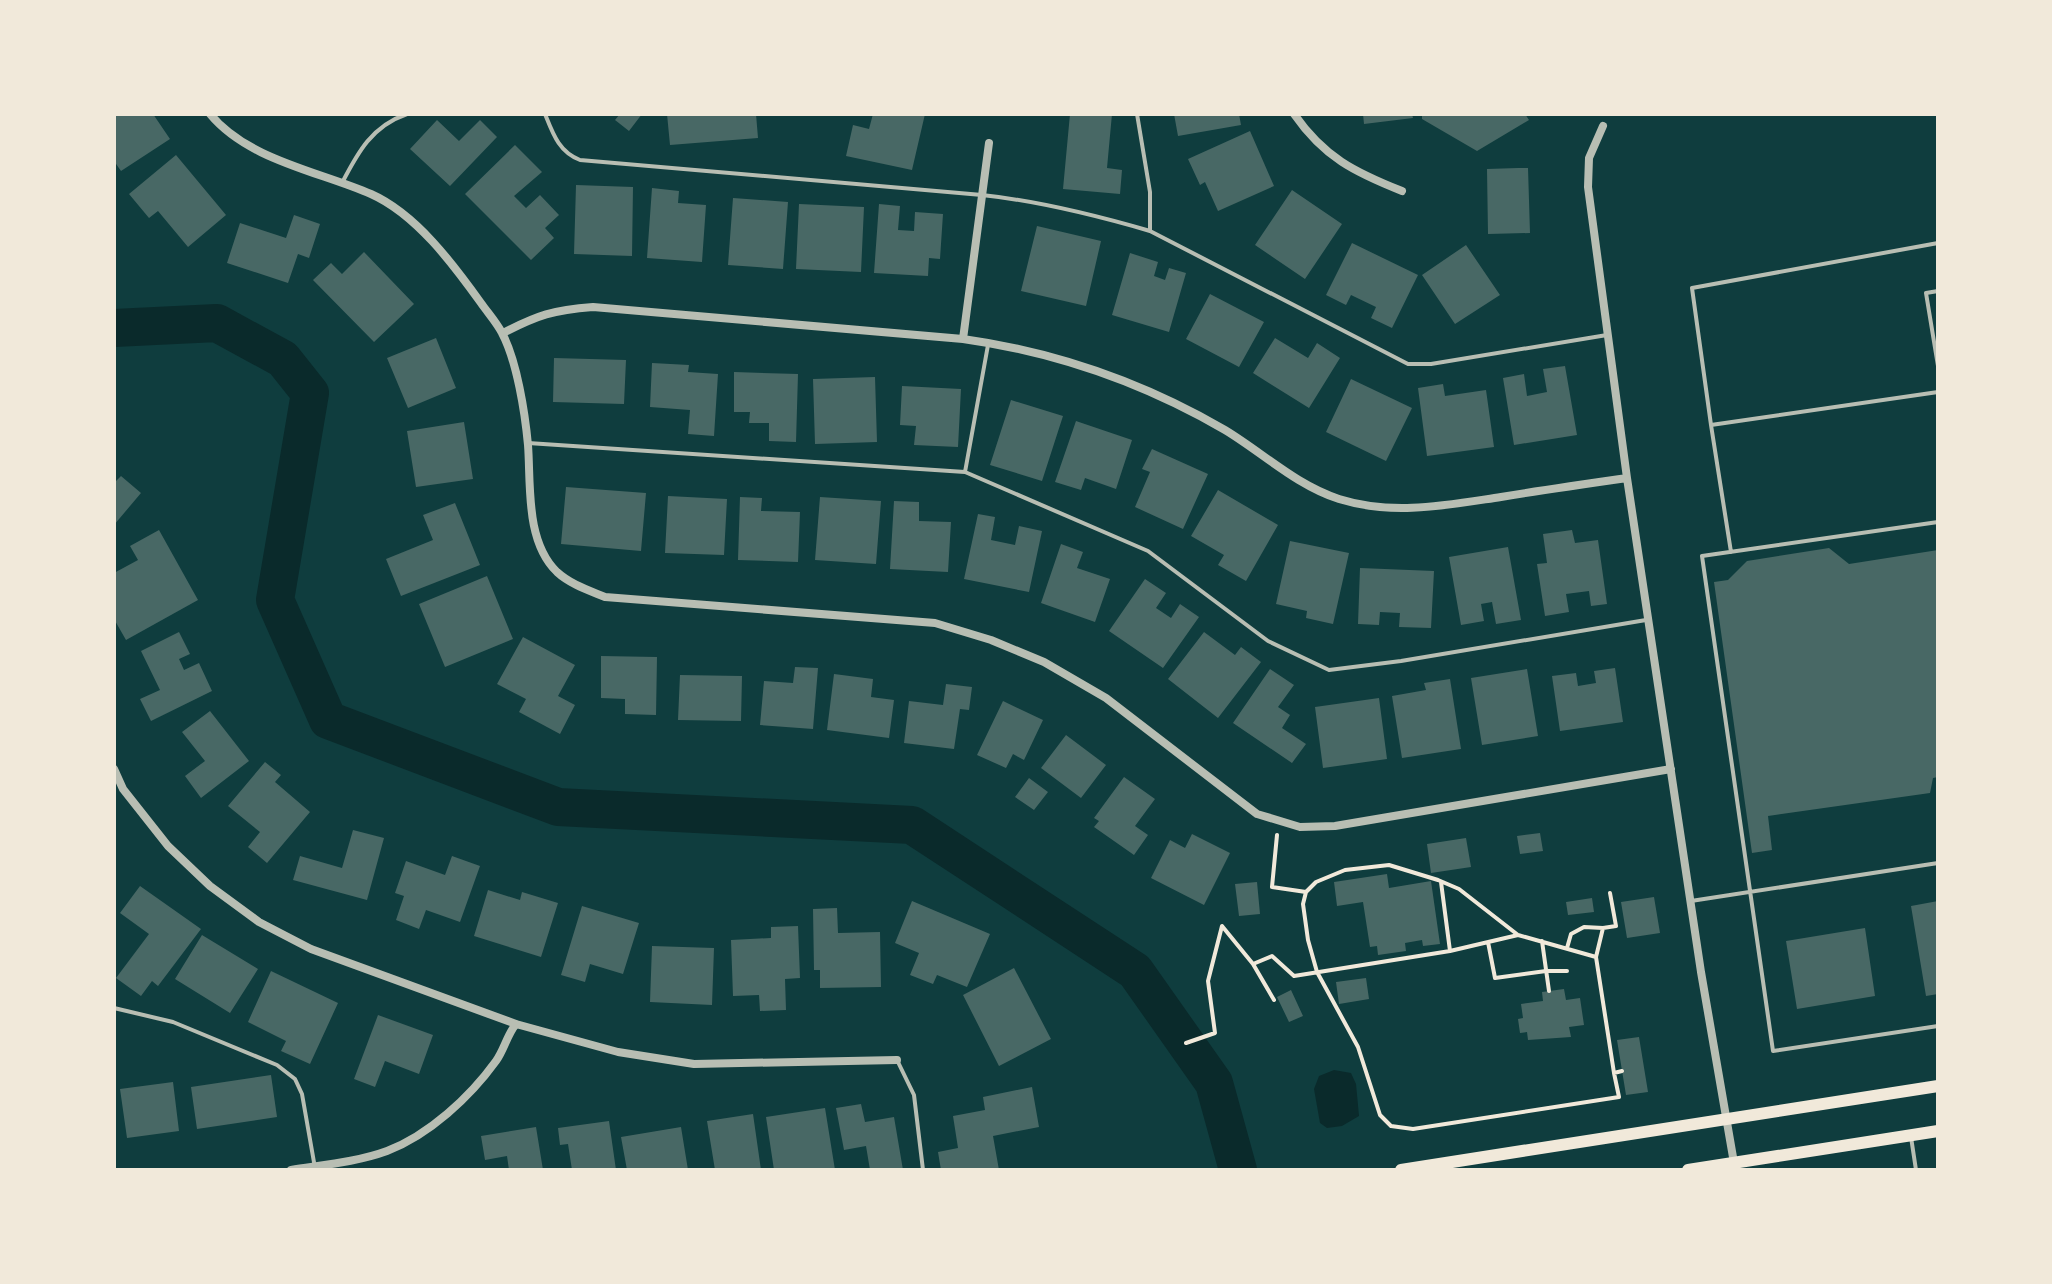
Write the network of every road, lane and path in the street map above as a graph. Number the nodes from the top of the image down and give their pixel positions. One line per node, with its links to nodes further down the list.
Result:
1 (210, 114): 8 (street)
2 (407, 114): 8 (lane)
3 (545, 114): 10 (lane)
4 (1137, 114): 11 (lane)
5 (1294, 114): 9 (street)
6 (1603, 126): 15 (street)
7 (989, 143): 10 (street)
8 (342, 183): 14 (street)
9 (1402, 191)
10 (982, 195): 11 (lane); 16 (street)
11 (1150, 231): 15 (lane)
12 (1938, 243): 20 (lane)
13 (1938, 291): 18 (lane)
14 (503, 333): 16 (street); 21 (street)
15 (1607, 335): 23 (street)
16 (963, 339): 17 (street)
17 (989, 342): 22 (lane); 23 (street)
18 (1938, 366)
19 (1938, 392): 20 (lane)
20 (1711, 425): 25 (lane)
21 (528, 443): 22 (lane); 29 (street)
22 (965, 472): 26 (lane)
23 (1627, 478): 26 (street)
24 (1938, 522): 25 (lane)
25 (1731, 552): 33 (lane)
26 (1648, 619): 27 (street)
27 (1671, 769): 29 (street); 35 (street)
28 (116, 775): 50 (street)
29 (1278, 822): 32 (path)
30 (1938, 863): 33 (lane)
31 (1441, 881): 32 (path); 37 (path); 41 (path)
32 (1306, 892): 46 (path)
33 (1750, 892): 35 (lane); 51 (lane)
34 (1610, 893): 36 (path)
35 (1690, 901): 57 (street)
36 (1603, 928): 40 (path); 42 (path)
37 (1518, 935): 38 (path); 39 (path)
38 (1542, 941): 40 (path); 44 (path)
39 (1488, 942): 41 (path); 44 (path)
40 (1567, 948): 42 (path)
41 (1450, 951): 46 (path)
42 (1596, 957): 55 (path)
43 (1253, 964): 46 (path); 48 (path); 52 (path)
44 (1546, 971): 45 (path); 47 (path)
45 (1567, 971)
46 (1317, 972): 55 (path)
47 (1549, 991)
48 (1274, 1000)
49 (114, 1008): 61 (lane)
50 (516, 1024): 53 (street); 61 (street)
51 (1938, 1026)
52 (1186, 1043)
53 (897, 1060): 63 (lane)
54 (1622, 1071): 55 (path)
55 (1614, 1073)
56 (1938, 1086): 57 (main road)
57 (1728, 1120): 60 (street); 64 (main road)
58 (1938, 1131): 59 (main road)
59 (1911, 1135): 60 (main road); 66 (lane)
60 (1735, 1166): 65 (main road)
61 (315, 1168): 62 (street)
62 (291, 1170)
63 (923, 1170)
64 (1401, 1170)
65 (1688, 1170)
66 (1916, 1170)

